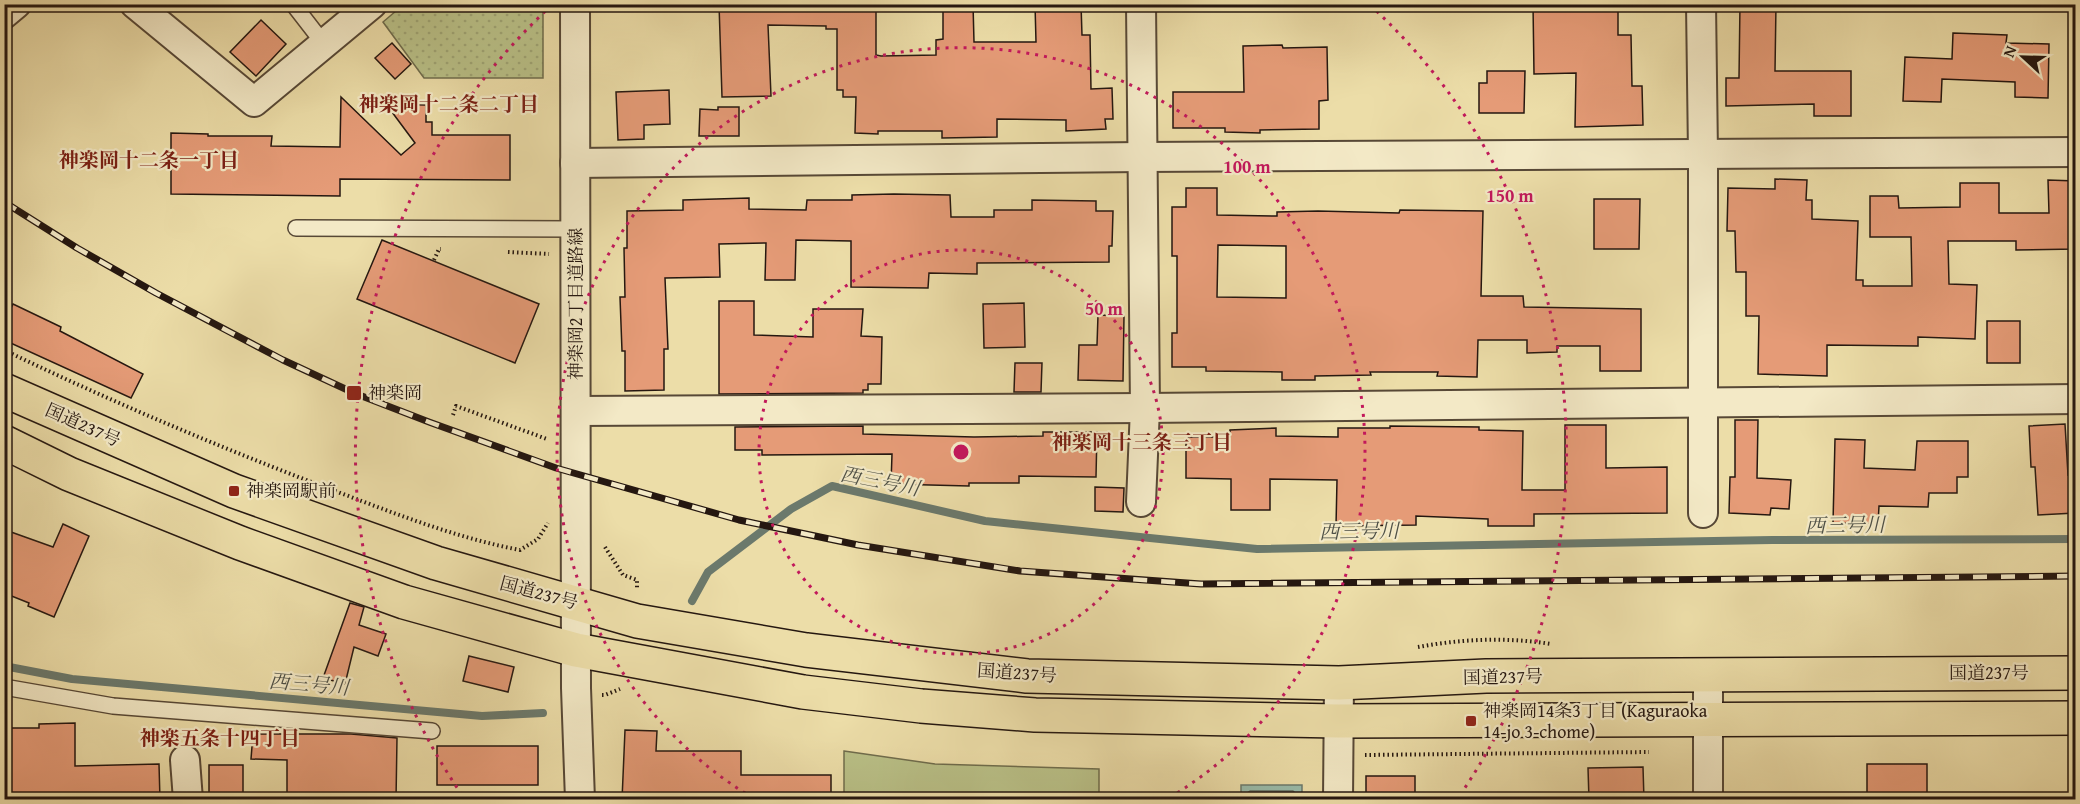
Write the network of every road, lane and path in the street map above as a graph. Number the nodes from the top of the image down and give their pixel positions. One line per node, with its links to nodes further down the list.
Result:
1 (16, 4): 8 (street)
2 (135, 4): 9 (street)
3 (293, 4): 9 (lane)
4 (372, 4): 9 (street)
5 (575, 4): 13 (street, 神楽岡2丁目道路線)
6 (1141, 4): 12 (street)
7 (1701, 4): 11 (street)
8 (4, 14)
9 (324, 44)
10 (2076, 152): 11 (street)
11 (1704, 154): 12 (street); 22 (street)
12 (1142, 157): 13 (street); 23 (street)
13 (575, 163): 15 (street, 神楽岡2丁目道路線)
14 (297, 228): 15 (lane)
15 (576, 241): 17 (path); 24 (street, 神楽岡2丁目道路線)
16 (451, 250): 18 (path)
17 (499, 252)
18 (434, 260)
19 (4, 350): 31 (path)
20 (4, 390): 33 (highway, 国道237号)
21 (2076, 399): 22 (street)
22 (1703, 403): 23 (street); 29 (street)
23 (1145, 408): 24 (street); 28 (street)
24 (576, 411): 33 (street, 神楽岡2丁目道路線)
25 (453, 415): 27 (path)
26 (4, 442): 34 (highway)
27 (556, 442)
28 (1141, 502)
29 (1703, 513)
30 (604, 545): 32 (path)
31 (520, 550)
32 (637, 580)
33 (577, 603): 34 (street, 神楽岡2丁目道路線); 37 (highway, 国道237号)
34 (576, 650): 40 (highway); 45 (street, 神楽岡2丁目道路線)
35 (2076, 673): 36 (highway, 国道237号)
36 (1708, 674): 37 (highway, 国道237号); 41 (street)
37 (1339, 683): 40 (street)
38 (4, 687): 42 (lane)
39 (2076, 718): 41 (highway)
40 (1338, 721): 41 (highway); 46 (street)
41 (1708, 721): 47 (street)
42 (432, 731)
43 (185, 760): 44 (street)
44 (188, 800)
45 (580, 800)
46 (1338, 800)
47 (1708, 800)

